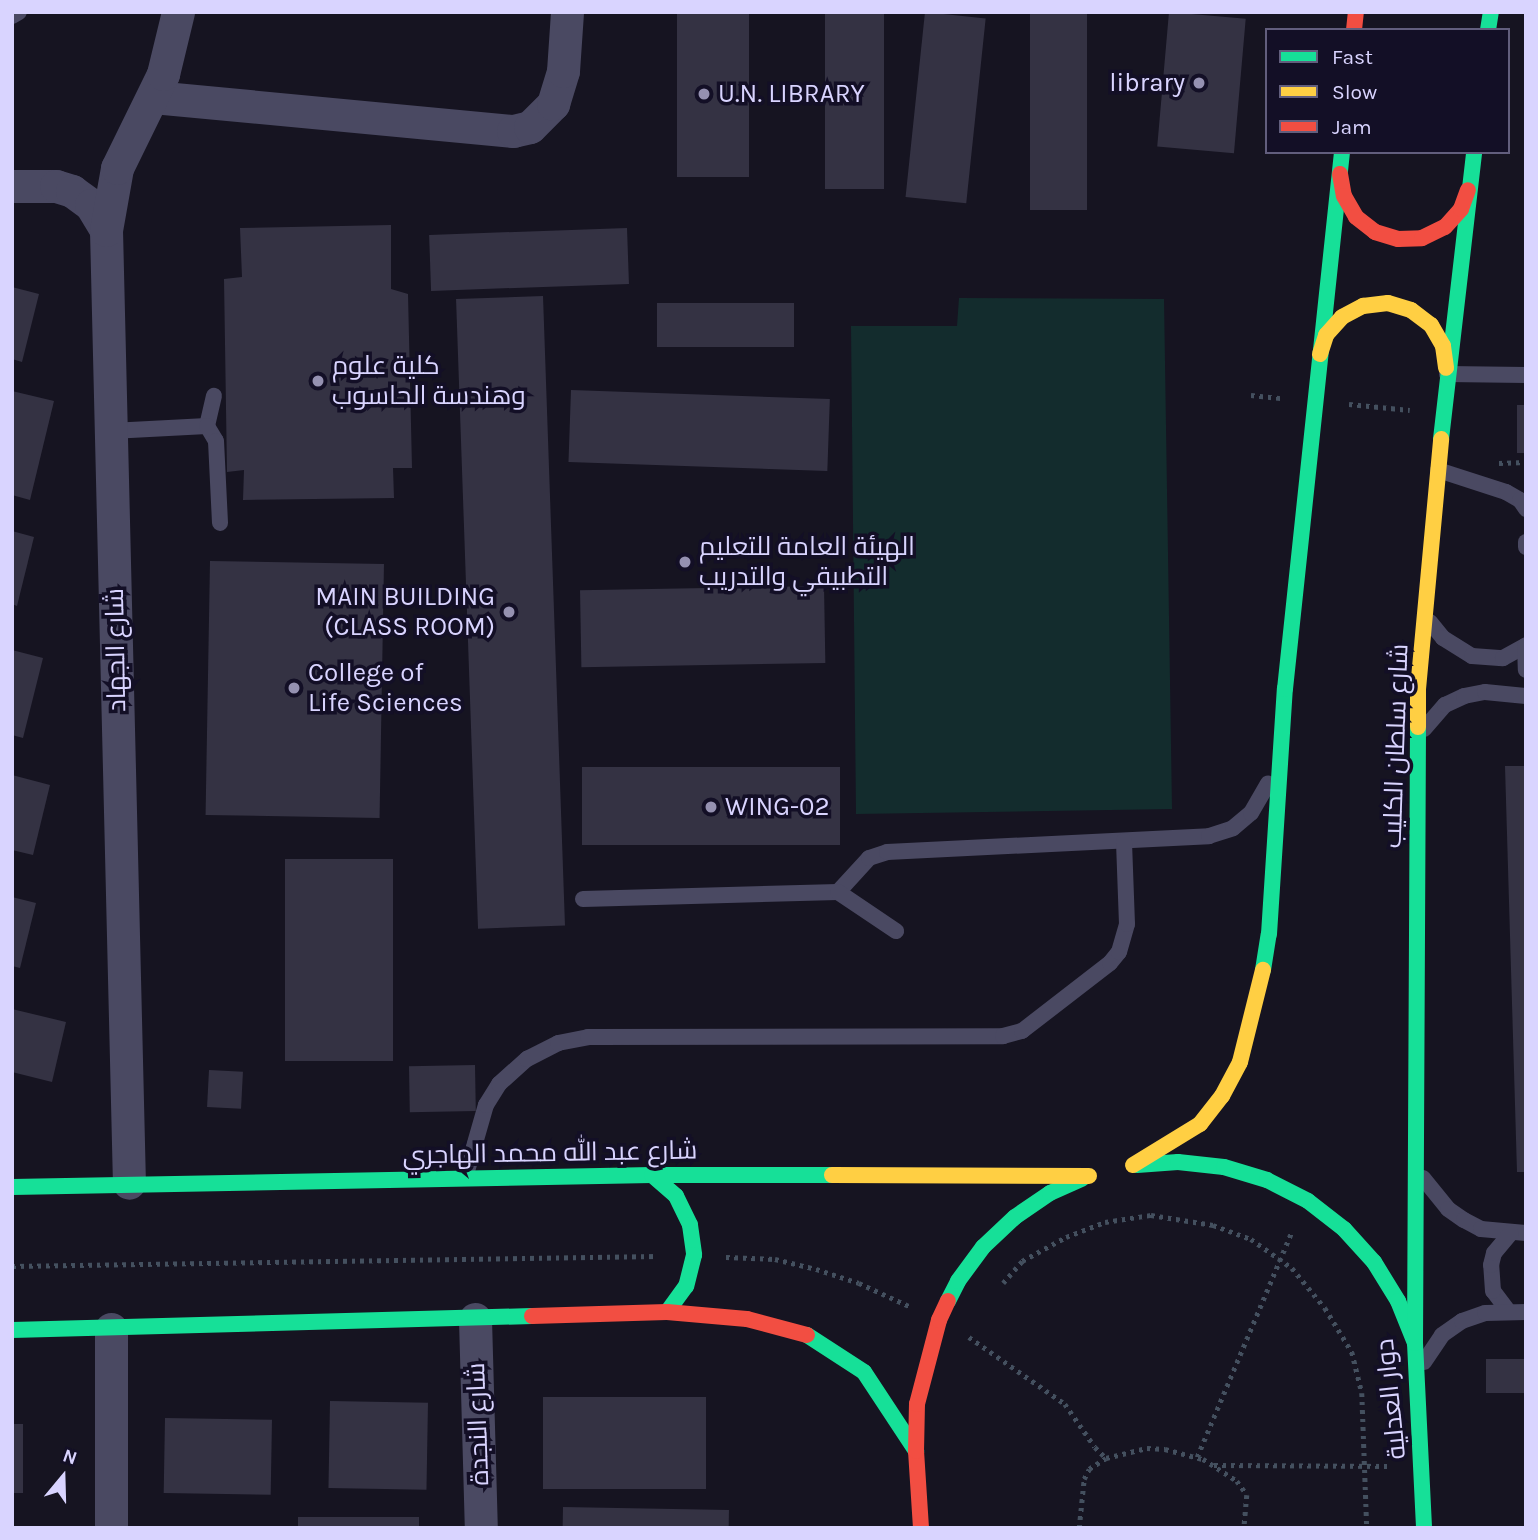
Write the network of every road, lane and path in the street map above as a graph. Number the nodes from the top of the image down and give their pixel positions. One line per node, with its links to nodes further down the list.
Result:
1 (19, 12): 4 (lane)
2 (178, 12): 5 (street, شارع الجهاد)
3 (567, 12): 5 (street)
4 (12, 16)
5 (153, 97): 11 (street, شارع الجهاد)
6 (1342, 154): 8 (main road)
7 (1474, 154): 10 (main road, شارع سلطان الكليب)
8 (1340, 172): 10 (main road); 12 (main road)
9 (12, 186): 11 (street)
10 (1470, 186): 13 (main road, شارع سلطان الكليب)
11 (106, 230): 20 (street, شارع الجهاد)
12 (1318, 358): 13 (main road); 17 (main road)
13 (1447, 372): 14 (lane); 18 (main road, شارع سلطان الكليب)
14 (1526, 375)
15 (214, 396): 19 (lane)
16 (1251, 396): 17 (path)
17 (1314, 401): 18 (path); 31 (main road)
18 (1444, 413): 21 (main road, شارع سلطان الكليب)
19 (207, 426): 20 (lane); 23 (lane)
20 (111, 431): 39 (street, شارع الجهاد)
21 (1438, 470): 22 (lane); 26 (main road, شارع سلطان الكليب)
22 (1526, 509)
23 (220, 523)
24 (1526, 542): 25 (lane)
25 (1526, 547)
26 (1425, 615): 27 (lane); 30 (main road, شارع سلطان الكليب)
27 (1526, 645): 28 (lane)
28 (1526, 670)
29 (1526, 696): 30 (lane)
30 (1418, 740): 36 (main road, شارع سلطان الكليب)
31 (1280, 748): 32 (lane); 41 (main road, دوار العدلية)
32 (1124, 841): 33 (lane); 38 (lane)
33 (838, 892): 34 (lane); 35 (lane)
34 (583, 899)
35 (896, 931)
36 (1416, 1167): 42 (lane); 56 (main road, شارع سلطان الكليب)
37 (652, 1175): 38 (main road, شارع عبد الله محمد الهاجري); 43 (main road); 50 (main road, شارع عبد الله محمد الهاجري)
38 (465, 1178): 39 (main road, شارع عبد الله محمد الهاجري)
39 (129, 1183): 40 (main road, شارع عبد الله محمد الهاجري)
40 (12, 1187)
41 (1308, 1201): 44 (path); 56 (main road, دوار العدلية)
42 (1519, 1233): 48 (lane)
43 (694, 1255): 45 (path); 47 (main road); 50 (path)
44 (1278, 1258): 46 (path); 59 (path); 62 (path)
45 (12, 1266)
46 (997, 1290)
47 (667, 1312): 49 (main road); 58 (main road)
48 (1518, 1312): 57 (lane)
49 (475, 1319): 52 (main road); 65 (street, شارع النجدة)
50 (939, 1320): 58 (main road)
51 (970, 1326): 54 (path)
52 (111, 1329): 53 (main road); 64 (street)
53 (12, 1330)
54 (966, 1334): 55 (path); 60 (path)
55 (961, 1342)
56 (1415, 1343): 57 (main road, دوار العدلية)
57 (1418, 1377): 63 (main road, دوار العدلية)
58 (916, 1451): 66 (main road)
59 (1197, 1457): 60 (path); 61 (path)
60 (1106, 1458): 67 (path)
61 (1213, 1465): 62 (path); 68 (path)
62 (1366, 1466): 63 (path); 69 (path)
63 (1423, 1466): 70 (main road, دوار العدلية)
64 (111, 1528)
65 (481, 1528)
66 (920, 1528)
67 (1079, 1528)
68 (1244, 1528)
69 (1367, 1528)
70 (1424, 1528)

